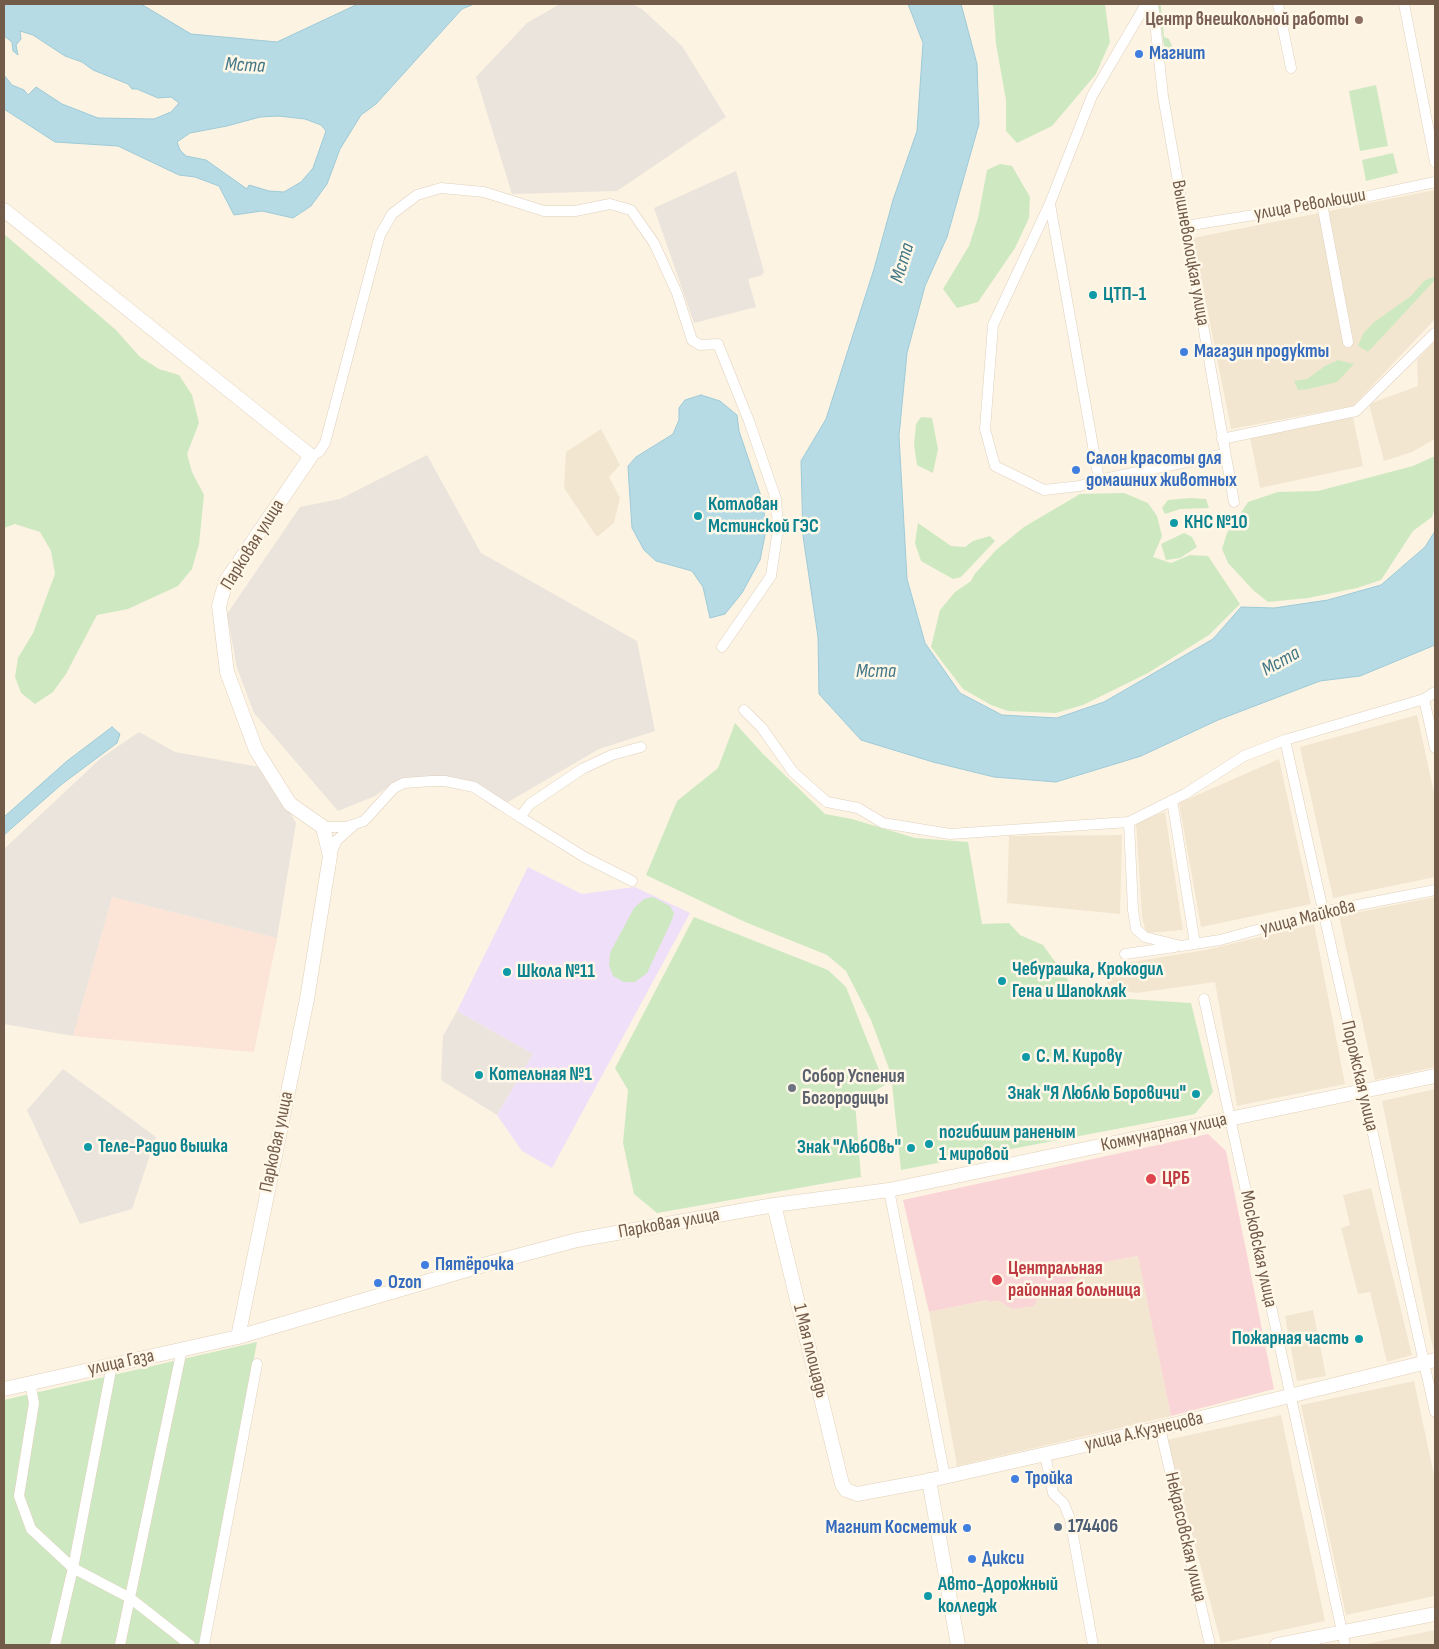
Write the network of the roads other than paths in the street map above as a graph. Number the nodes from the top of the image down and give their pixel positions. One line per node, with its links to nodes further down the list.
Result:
1 (1146, 4): 8 (street)
2 (1153, 4): 11 (street, Вышневолоцкая улица)
3 (1278, 4): 5 (street)
4 (1404, 4): 6 (street)
5 (1291, 68)
6 (1435, 162)
7 (1435, 182): 9 (street, улица Революции)
8 (1050, 203): 17 (street); 17 (street)
9 (1322, 204): 11 (street, улица Революции); 13 (street)
10 (4, 210): 16 (main road)
11 (1185, 226): 14 (street, Вышневолоцкая улица)
12 (1435, 333): 14 (street)
13 (1348, 342)
14 (1222, 438): 15 (street, Вышневолоцкая улица)
15 (1225, 454): 17 (street); 18 (street, Вышневолоцкая улица)
16 (311, 456): 19 (street); 30 (main road, Парковая улица)
17 (1099, 480)
18 (1234, 502)
19 (722, 647)
20 (1435, 692): 21 (street)
21 (1424, 699): 23 (street); 25 (street)
22 (744, 710): 28 (street)
23 (1285, 740): 26 (street); 34 (street, Порожская улица)
24 (641, 747): 27 (street)
25 (1435, 748)
26 (1172, 800): 28 (street); 35 (street)
27 (520, 817): 29 (street); 32 (street)
28 (1129, 822): 36 (street, улица Майкова)
29 (355, 824): 30 (street); 31 (street)
30 (323, 827): 31 (main road, Парковая улица)
31 (330, 856): 44 (main road, Парковая улица)
32 (632, 881)
33 (1435, 890): 34 (street, улица Майкова)
34 (1322, 912): 35 (street, улица Майкова); 40 (street, Порожская улица)
35 (1196, 944): 36 (street, улица Майкова)
36 (1181, 946): 37 (street, улица Майкова)
37 (1125, 954)
38 (1204, 999): 41 (street, Московская улица)
39 (1435, 1076): 40 (main road, Коммунарная улица)
40 (1362, 1091): 41 (main road, Коммунарная улица); 46 (street, Порожская улица)
41 (1230, 1119): 42 (main road, Коммунарная улица); 51 (street, Московская улица)
42 (889, 1190): 43 (main road, Коммунарная улица); 55 (street)
43 (774, 1205): 44 (main road, Парковая улица); 57 (main road, 1 Мая площадь)
44 (238, 1337): 45 (main road, улица Газа)
45 (182, 1349): 48 (main road, улица Газа); 59 (street)
46 (1430, 1361): 51 (main road, улица А.Кузнецова); 52 (street, Порожская улица)
47 (257, 1364): 65 (street)
48 (112, 1365): 49 (main road, улица Газа); 58 (street)
49 (30, 1382): 50 (main road, улица Газа); 58 (street)
50 (4, 1389)
51 (1291, 1398): 53 (main road, улица А.Кузнецова); 61 (street, Московская улица)
52 (1435, 1412)
53 (1160, 1428): 54 (main road, улица А.Кузнецова); 68 (street, Некрасовская улица)
54 (1045, 1454): 55 (main road, улица А.Кузнецова); 67 (street)
55 (946, 1477): 56 (main road, улица А.Кузнецова)
56 (930, 1480): 57 (main road, улица А.Кузнецова); 66 (main road)
57 (852, 1493)
58 (73, 1568): 59 (street); 62 (street)
59 (130, 1598): 63 (street); 64 (street)
60 (1435, 1614): 61 (main road)
61 (1343, 1639): 69 (main road)
62 (55, 1645)
63 (120, 1645)
64 (190, 1645)
65 (204, 1645)
66 (958, 1645)
67 (1093, 1645)
68 (1210, 1645)
69 (1277, 1645)

